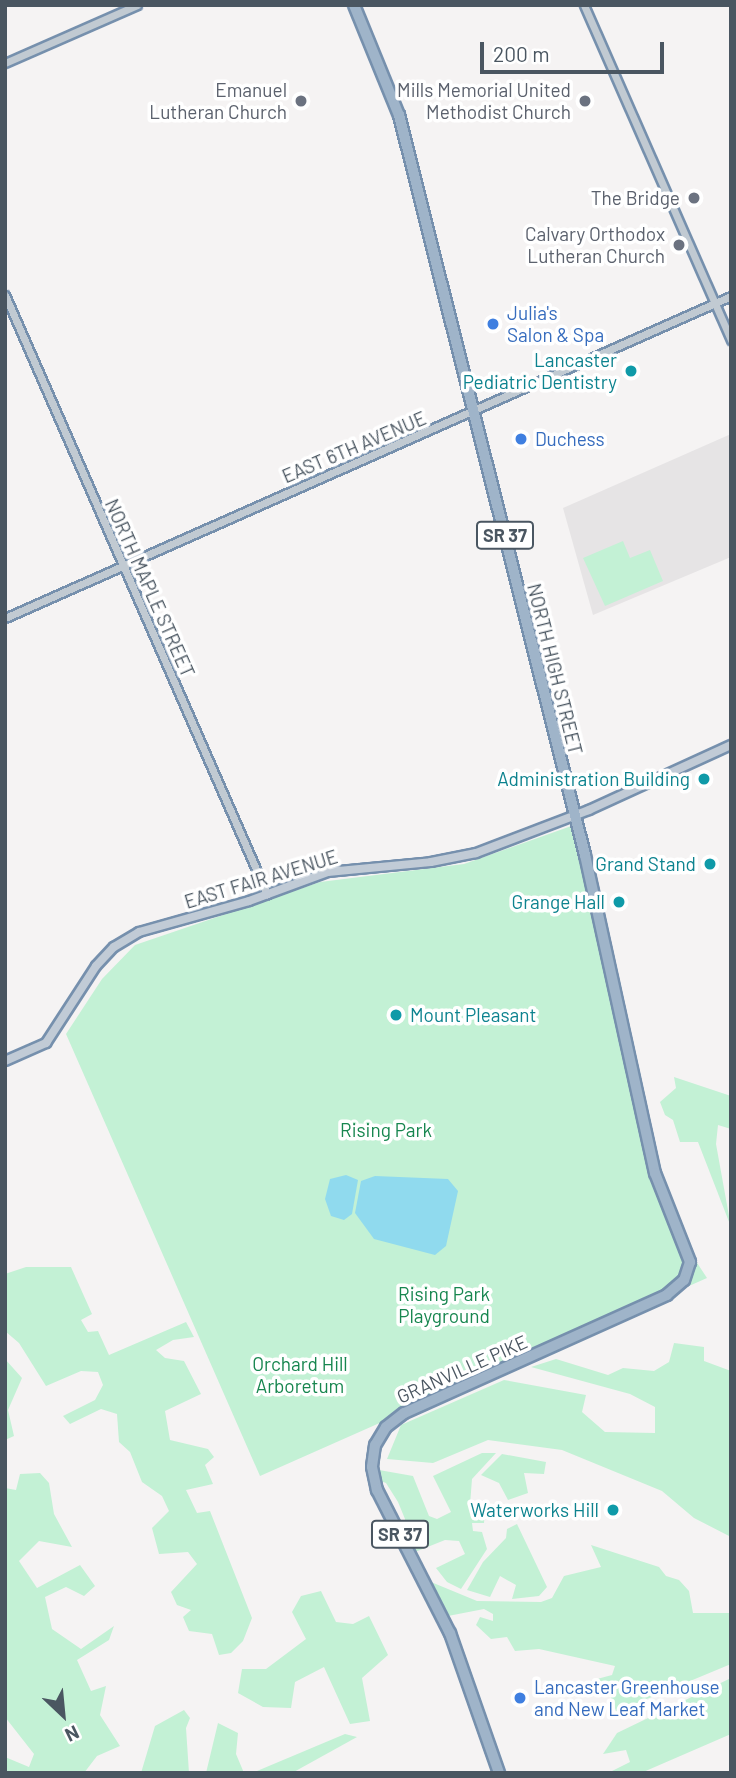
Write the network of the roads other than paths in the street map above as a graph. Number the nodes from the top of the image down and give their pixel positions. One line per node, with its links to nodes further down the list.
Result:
1 (137, 5): 4 (street)
2 (354, 5): 9 (highway, NORTH HIGH STREET / SR 37)
3 (583, 5): 7 (street)
4 (5, 63)
5 (5, 295): 10 (street, NORTH MAPLE STREET)
6 (731, 296): 7 (street, EAST 6TH AVENUE)
7 (714, 303): 8 (street); 9 (street, EAST 6TH AVENUE)
8 (731, 340)
9 (474, 412): 10 (street, EAST 6TH AVENUE); 13 (highway, NORTH HIGH STREET / SR 37)
10 (124, 566): 11 (street, EAST 6TH AVENUE); 14 (street, NORTH MAPLE STREET)
11 (5, 618)
12 (731, 745): 13 (main road, EAST FAIR AVENUE)
13 (575, 816): 14 (main road, EAST FAIR AVENUE); 16 (highway, NORTH HIGH STREET / SR 37)
14 (267, 894): 15 (main road, EAST FAIR AVENUE)
15 (5, 1061)
16 (690, 1262): 17 (highway, GRANVILLE PIKE / SR 37)
17 (499, 1773)

